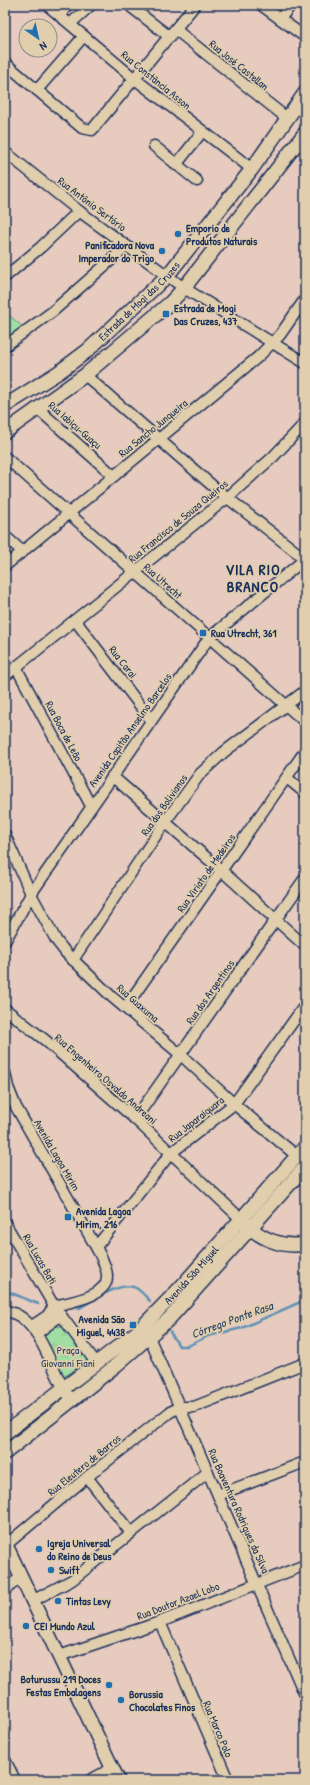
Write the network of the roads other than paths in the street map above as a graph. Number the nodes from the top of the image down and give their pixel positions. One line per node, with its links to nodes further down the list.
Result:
1 (47, 5): 8 (street, Rua Constância Asson)
2 (68, 5): 8 (street)
3 (91, 5): 10 (street)
4 (195, 5): 11 (street)
5 (261, 5): 9 (street)
6 (291, 5): 9 (street)
7 (131, 7): 11 (street, Rua José Castellan)
8 (60, 16): 10 (street, Rua Constância Asson)
9 (280, 19): 13 (street)
10 (70, 24): 12 (street, Rua Constância Asson)
11 (173, 33): 15 (street); 18 (street, Rua José Castellan)
12 (84, 36): 15 (street, Rua Constância Asson); 16 (street)
13 (305, 37)
14 (5, 64): 16 (street)
15 (134, 79): 16 (street); 19 (street, Rua Constância Asson)
16 (37, 90)
17 (305, 93): 18 (main road, Estrada de Mogi das Cruzes)
18 (288, 119): 24 (main road, Estrada de Mogi das Cruzes)
19 (202, 132): 23 (street); 24 (street, Rua Constância Asson)
20 (303, 140): 30 (main road, Estrada de Mogi das Cruzes)
21 (154, 146): 23 (street)
22 (5, 152): 26 (street, Rua Antônio Sertório)
23 (176, 165): 25 (street)
24 (252, 170): 28 (main road, Estrada de Mogi das Cruzes)
25 (198, 181)
26 (79, 211): 27 (street, Rua Antônio Sertório); 29 (street)
27 (127, 246): 28 (street, Rua Antônio Sertório); 33 (street)
28 (167, 276): 30 (street, Rua Antônio Sertório); 36 (main road, Estrada de Mogi das Cruzes)
29 (5, 277)
30 (184, 288): 32 (street, Rua Antônio Sertório); 35 (main road, Estrada de Mogi das Cruzes)
31 (305, 299): 32 (street, Rua Sancho Junqueira)
32 (273, 343): 34 (street, Rua Antônio Sertório); 40 (street, Rua Sancho Junqueira)
33 (5, 346)
34 (305, 363)
35 (85, 375): 37 (main road, Estrada de Mogi das Cruzes); 40 (street)
36 (5, 406)
37 (38, 409): 39 (main road, Estrada de Mogi das Cruzes); 42 (street, Rua Iabiçu-Guaçu)
38 (305, 423): 43 (street, Rua Francisco de Souza Queiros)
39 (5, 432)
40 (158, 440): 42 (street, Rua Sancho Junqueira); 43 (street)
41 (5, 457): 44 (street, Rua Utrecht)
42 (114, 476): 44 (street, Rua Sancho Junqueira)
43 (227, 498): 47 (street); 49 (street, Rua Francisco de Souza Queiros)
44 (68, 513): 46 (street, Rua Sancho Junqueira); 49 (street, Rua Utrecht)
45 (5, 536): 46 (street)
46 (22, 552): 48 (street, Rua Sancho Junqueira)
47 (305, 559): 51 (street, Avenida Capitão Anselmo Barcelos)
48 (5, 566)
49 (135, 572): 50 (street, Rua Francisco de Souza Queiros); 51 (street, Rua Utrecht)
50 (75, 620): 52 (street, Rua Francisco de Souza Queiros); 56 (street, Rua Carai)
51 (209, 638): 55 (street, Rua Utrecht); 56 (street, Avenida Capitão Anselmo Barcelos)
52 (16, 668): 53 (street, Rua Francisco de Souza Queiros); 62 (street, Rua Boca de Leão)
53 (5, 676)
54 (305, 691): 55 (street, Rua dos Bolivianos)
55 (286, 705): 57 (street, Rua Utrecht); 63 (street, Rua dos Bolivianos)
56 (151, 720): 59 (street, Avenida Capitão Anselmo Barcelos)
57 (305, 722)
58 (305, 751): 60 (street, Rua Viriato de Medeiros)
59 (112, 776): 62 (street, Avenida Capitão Anselmo Barcelos); 63 (street)
60 (287, 778): 61 (street); 65 (street, Rua Viriato de Medeiros)
61 (305, 793)
62 (91, 806): 67 (street, Avenida Capitão Anselmo Barcelos)
63 (165, 822): 65 (street); 71 (street, Rua dos Bolivianos)
64 (5, 834): 67 (street, Rua Guaxuma)
65 (222, 871): 68 (street); 73 (street, Rua Viriato de Medeiros)
66 (305, 878): 68 (street, Rua dos Argentinos)
67 (30, 894): 69 (street, Avenida Capitão Anselmo Barcelos); 71 (street, Rua Guaxuma)
68 (275, 919): 70 (street); 75 (street, Rua dos Argentinos)
69 (5, 941)
70 (305, 946)
71 (73, 960): 73 (street, Rua Guaxuma)
72 (305, 1005): 77 (street, Rua Japaraiquara)
73 (125, 1008): 75 (street, Rua Guaxuma)
74 (5, 1009): 78 (street, Rua Engenheiro Osvaldo Andreani)
75 (181, 1055): 77 (street, Rua Guaxuma); 78 (street, Rua dos Argentinos)
76 (5, 1073): 84 (street, Avenida Lagoa Mirim)
77 (234, 1104): 79 (street, Rua Japaraiquara); 80 (street, Rua Guaxuma)
78 (135, 1119): 79 (street, Rua Engenheiro Osvaldo Andreani)
79 (171, 1153): 82 (street, Rua Engenheiro Osvaldo Andreani); 84 (street, Rua Japaraiquara)
80 (302, 1157): 82 (main road, Avenida São Miguel)
81 (5, 1223): 85 (street, Rua Lucas Bati)
82 (246, 1224): 83 (main road); 89 (main road, Avenida São Miguel); 91 (main road, Avenida São Miguel)
83 (305, 1244)
84 (96, 1247): 85 (street, Avenida Lagoa Mirim)
85 (54, 1306): 87 (street); 88 (street)
86 (5, 1311): 88 (street)
87 (61, 1315): 88 (street); 91 (street)
88 (34, 1330): 92 (street)
89 (149, 1337): 93 (main road, Avenida São Miguel); 94 (street, Rua Boaventura Rodrigues da Silva)
90 (305, 1362): 94 (street)
91 (97, 1364): 92 (main road, Avenida São Miguel)
92 (63, 1388): 93 (street); 95 (main road, Avenida São Miguel)
93 (72, 1400): 96 (main road, Avenida São Miguel)
94 (181, 1407): 98 (street, Rua Boaventura Rodrigues da Silva); 99 (street, Rua Eleutero de Barros)
95 (5, 1433)
96 (5, 1453)
97 (305, 1462): 100 (street)
98 (208, 1472): 100 (street, Rua Boaventura Rodrigues da Silva); 101 (street)
99 (87, 1477): 101 (street); 102 (street, Rua Eleutero de Barros)
100 (218, 1495): 105 (street, Rua Boaventura Rodrigues da Silva)
101 (131, 1533): 107 (street)
102 (7, 1551): 104 (main road)
103 (305, 1565): 105 (street, Rua Doutor Azael Lobo)
104 (21, 1577): 106 (street); 107 (main road)
105 (258, 1583): 108 (street, Rua Doutor Azael Lobo); 110 (street, Rua Boaventura Rodrigues da Silva)
106 (5, 1590)
107 (32, 1601): 109 (main road)
108 (160, 1622): 109 (street, Rua Doutor Azael Lobo); 115 (street, Rua Marco Polo)
109 (59, 1656): 112 (main road)
110 (305, 1695)
111 (5, 1760): 113 (street)
112 (116, 1774): 114 (street)
113 (15, 1780)
114 (90, 1780)
115 (228, 1780)

